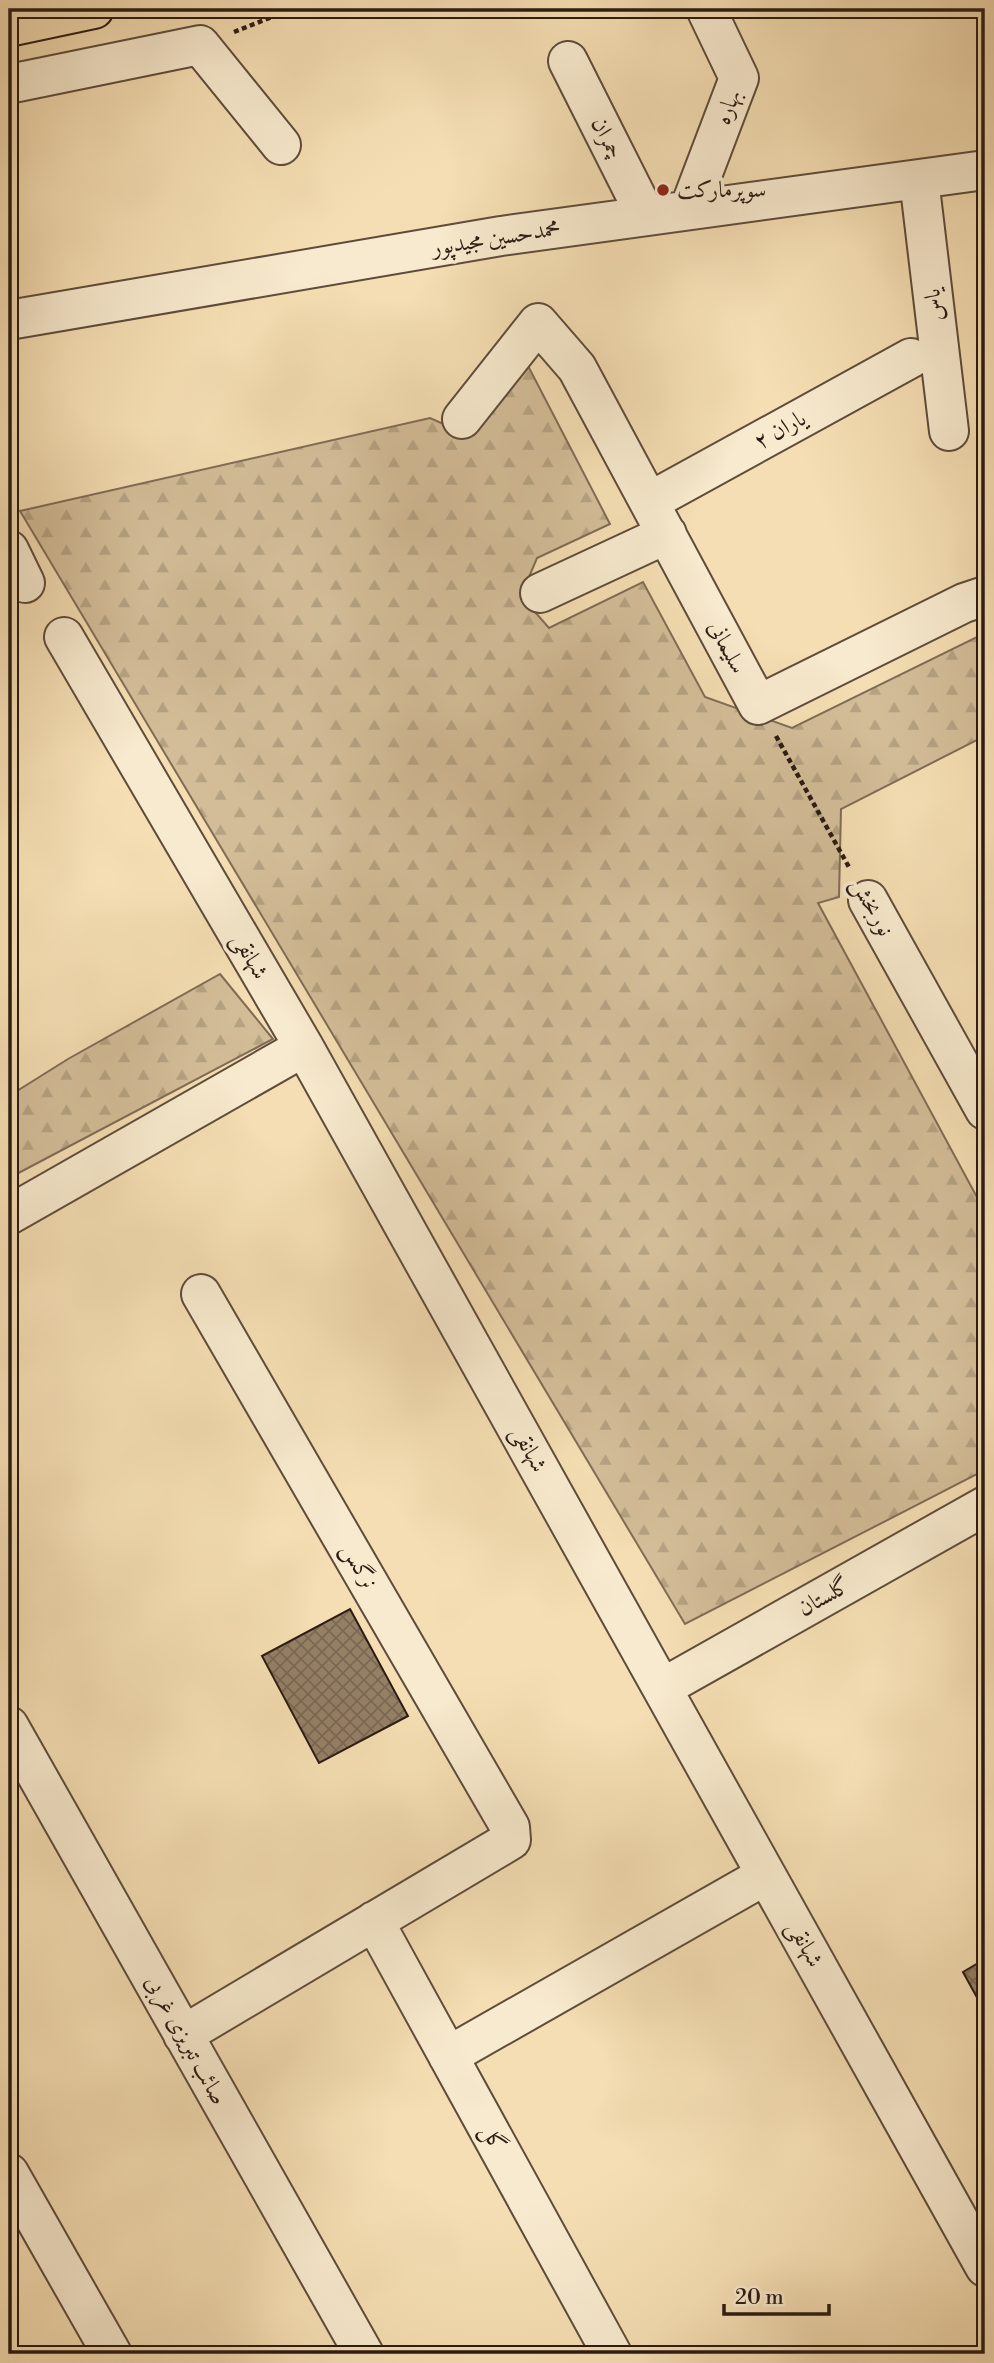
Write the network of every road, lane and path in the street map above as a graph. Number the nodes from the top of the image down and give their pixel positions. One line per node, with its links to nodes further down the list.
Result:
1 (94, 9): 4 (highway)
2 (292, 9): 5 (path)
3 (706, 9): 11 (street, بهاره)
4 (9, 27)
5 (200, 45): 7 (street); 8 (street)
6 (568, 61): 12 (street, چمران)
7 (9, 84)
8 (281, 145)
9 (985, 170): 10 (street, محمدحسین مجیدپور)
10 (919, 179): 11 (street, محمدحسین مجیدپور); 16 (street, یاس)
11 (690, 208): 12 (street, محمدحسین مجیدپور)
12 (645, 214): 13 (street, محمدحسین مجیدپور)
13 (9, 320)
14 (911, 358): 17 (street, یاران ٢)
15 (462, 419): 17 (street, سلیمانی)
16 (949, 431)
17 (658, 518): 18 (street, یاران ٢); 21 (street, سلیمانی)
18 (540, 593)
19 (985, 596): 21 (street)
20 (64, 637): 23 (street, شهانقی)
21 (758, 705): 22 (path, نوربخش)
22 (868, 900): 24 (street, نوربخش)
23 (304, 1047): 25 (street); 28 (street, شهانقی)
24 (985, 1110)
25 (9, 1215)
26 (201, 1293): 31 (street, نرگس)
27 (985, 1506): 28 (street, گلستان)
28 (662, 1688): 30 (street, شهانقی)
29 (9, 1726): 32 (street, صائب تبریزی غربی)
30 (766, 1875): 33 (street); 35 (street, شهانقی)
31 (374, 1921): 32 (street); 33 (street, گل)
32 (183, 2035): 37 (street, صائب تبریزی غربی)
33 (448, 2056): 38 (street, گل)
34 (9, 2173): 36 (street)
35 (985, 2267)
36 (112, 2354)
37 (364, 2354)
38 (612, 2354)

